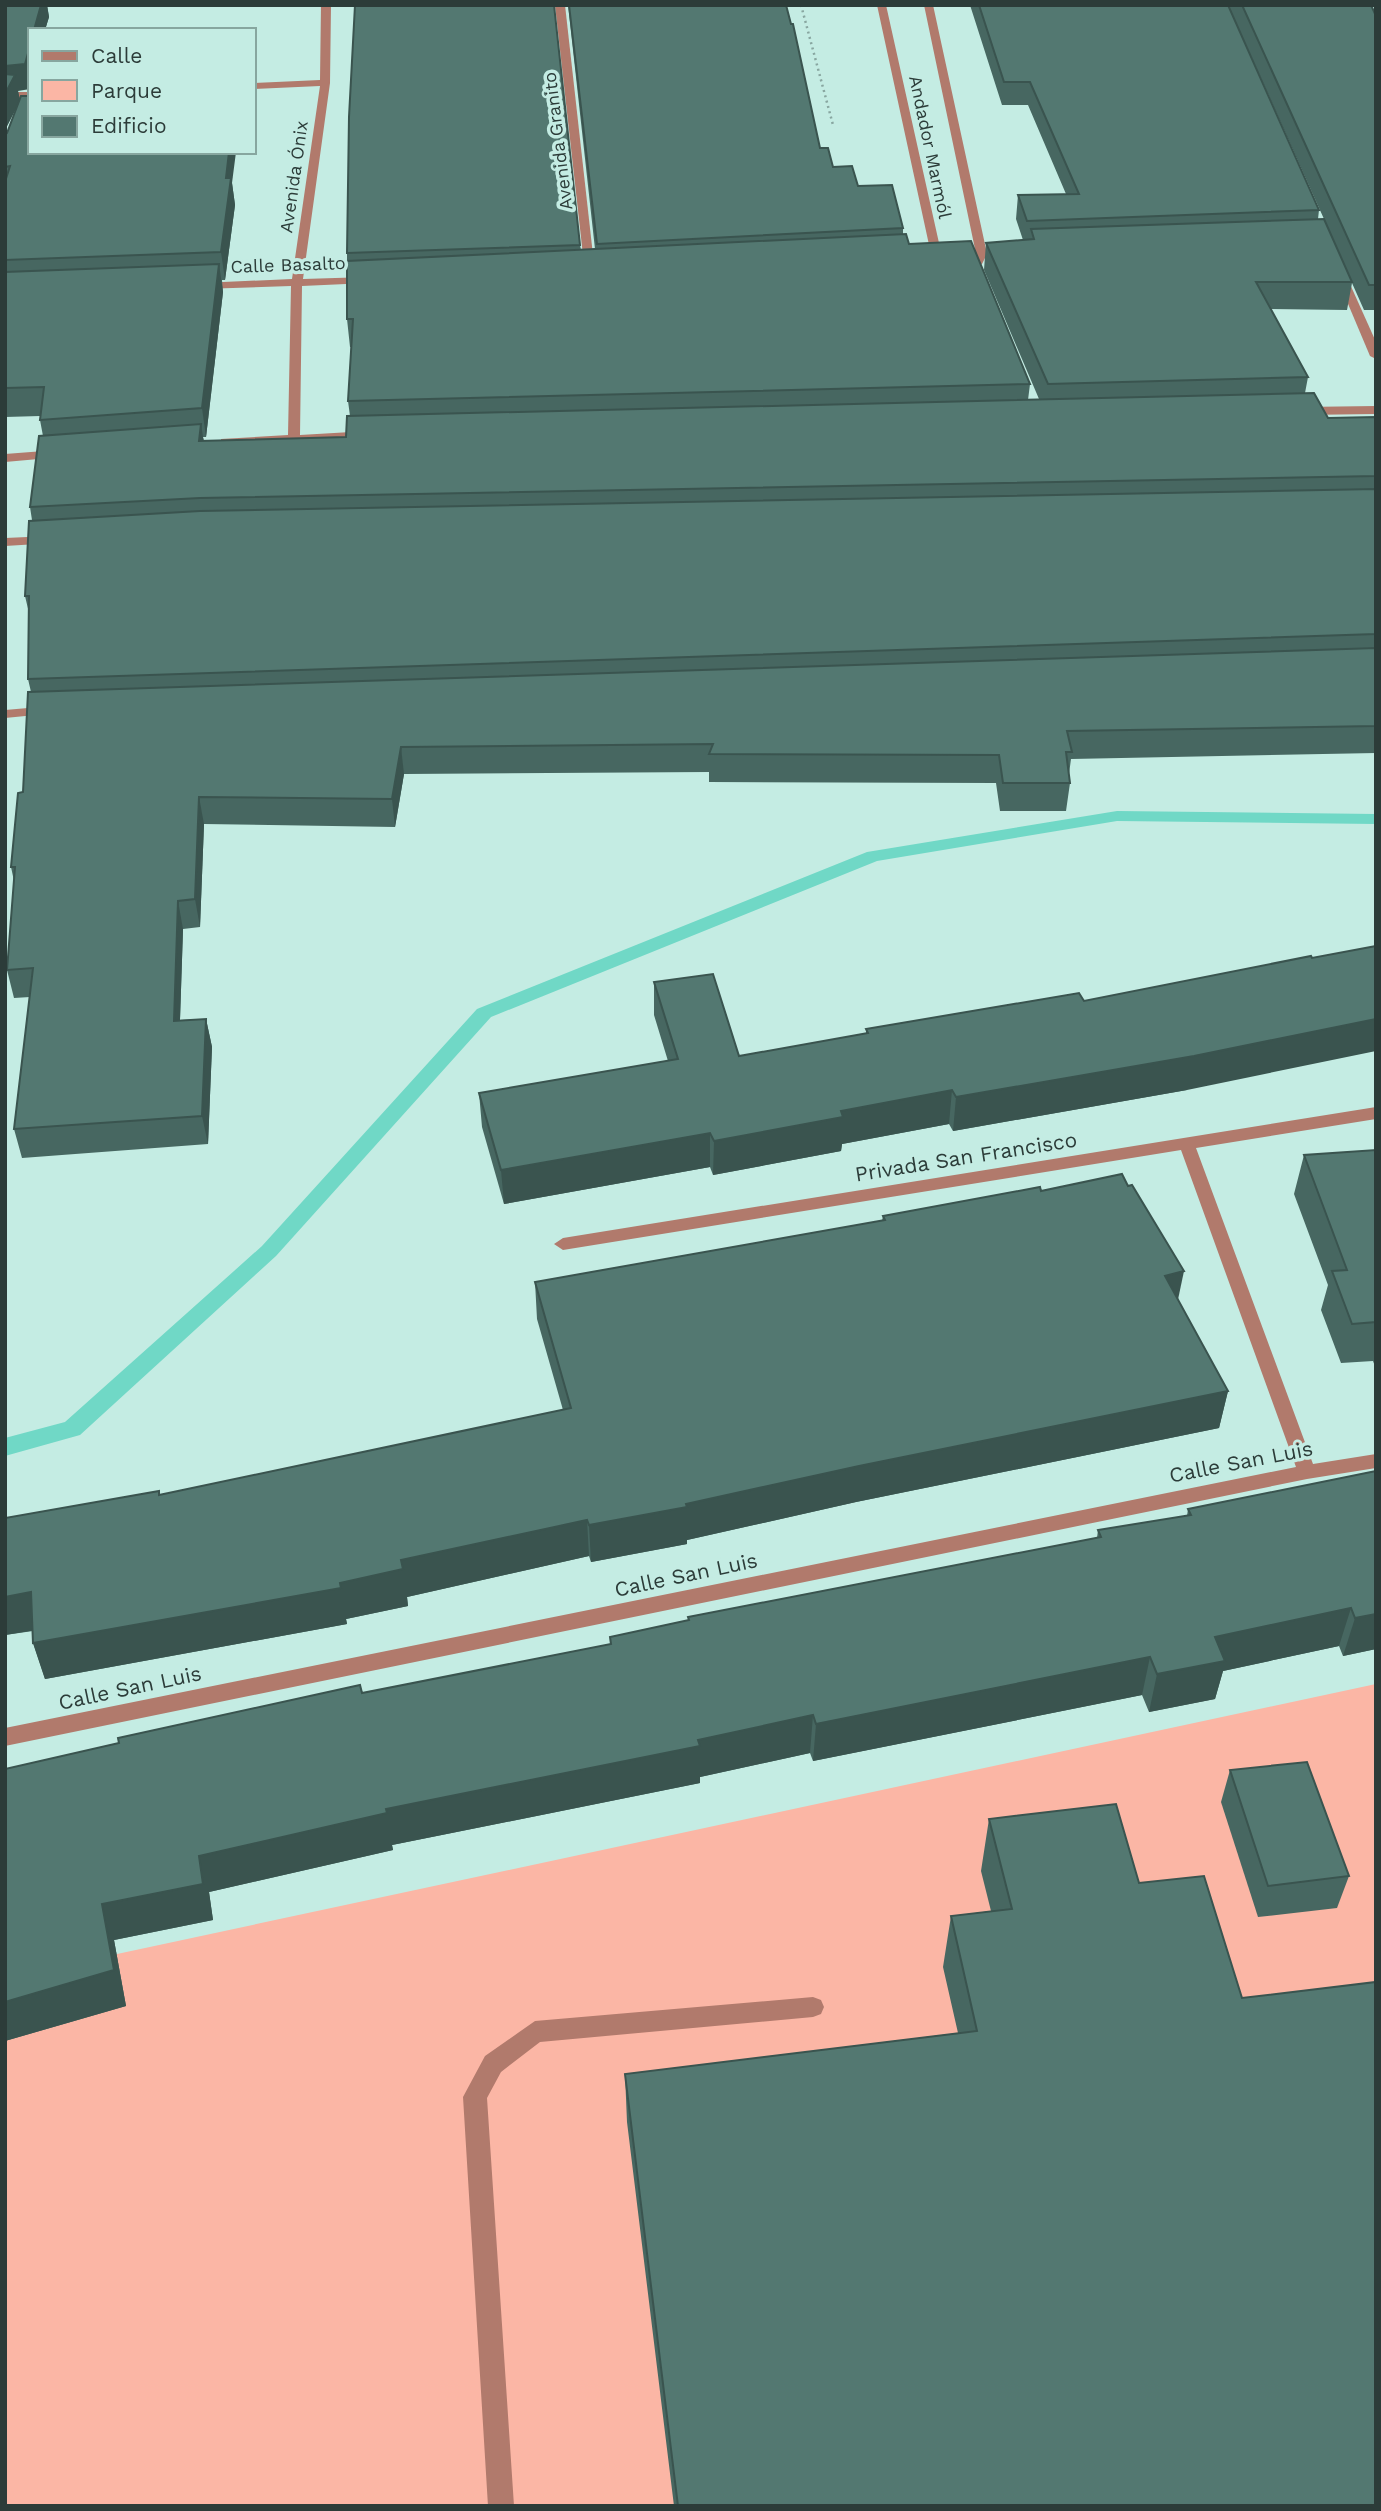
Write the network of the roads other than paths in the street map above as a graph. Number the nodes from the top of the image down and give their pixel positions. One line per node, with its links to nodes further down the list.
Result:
1 (326, 5): 5 (street, Avenida Ónix)
2 (559, 5): 17 (street, Avenida Granito)
3 (881, 5): 14 (street, Andador Marmól)
4 (928, 5): 12 (street, Andador Marmól)
5 (325, 83): 6 (street); 20 (street, Avenida Ónix)
6 (256, 86)
7 (28, 95): 8 (street)
8 (5, 96)
9 (28, 99): 10 (street)
10 (24, 107)
11 (1022, 252): 12 (street)
12 (981, 253): 14 (street); 14 (street)
13 (922, 254): 14 (street)
14 (936, 254)
15 (1336, 263): 22 (street)
16 (604, 272): 17 (street)
17 (590, 273): 18 (street)
18 (576, 274)
19 (381, 279): 20 (street, Calle Basalto)
20 (297, 282): 21 (street, Calle Basalto); 26 (street, Avenida Ónix)
21 (186, 287)
22 (1376, 356)
23 (1376, 410): 24 (street)
24 (1295, 412)
25 (377, 435): 26 (street)
26 (294, 437): 27 (street)
27 (212, 443)
28 (74, 453): 29 (street)
29 (5, 458)
30 (58, 539): 31 (street)
31 (5, 542)
32 (64, 709): 33 (street)
33 (5, 714)
34 (1376, 1113): 35 (street, Privada San Francisco)
35 (1187, 1145): 36 (street, Privada San Francisco); 38 (street)
36 (563, 1244)
37 (1376, 1461): 38 (street, Calle San Luis)
38 (1307, 1472): 39 (street, Calle San Luis)
39 (5, 1737)
40 (813, 2007): 41 (street)
41 (501, 2506)

